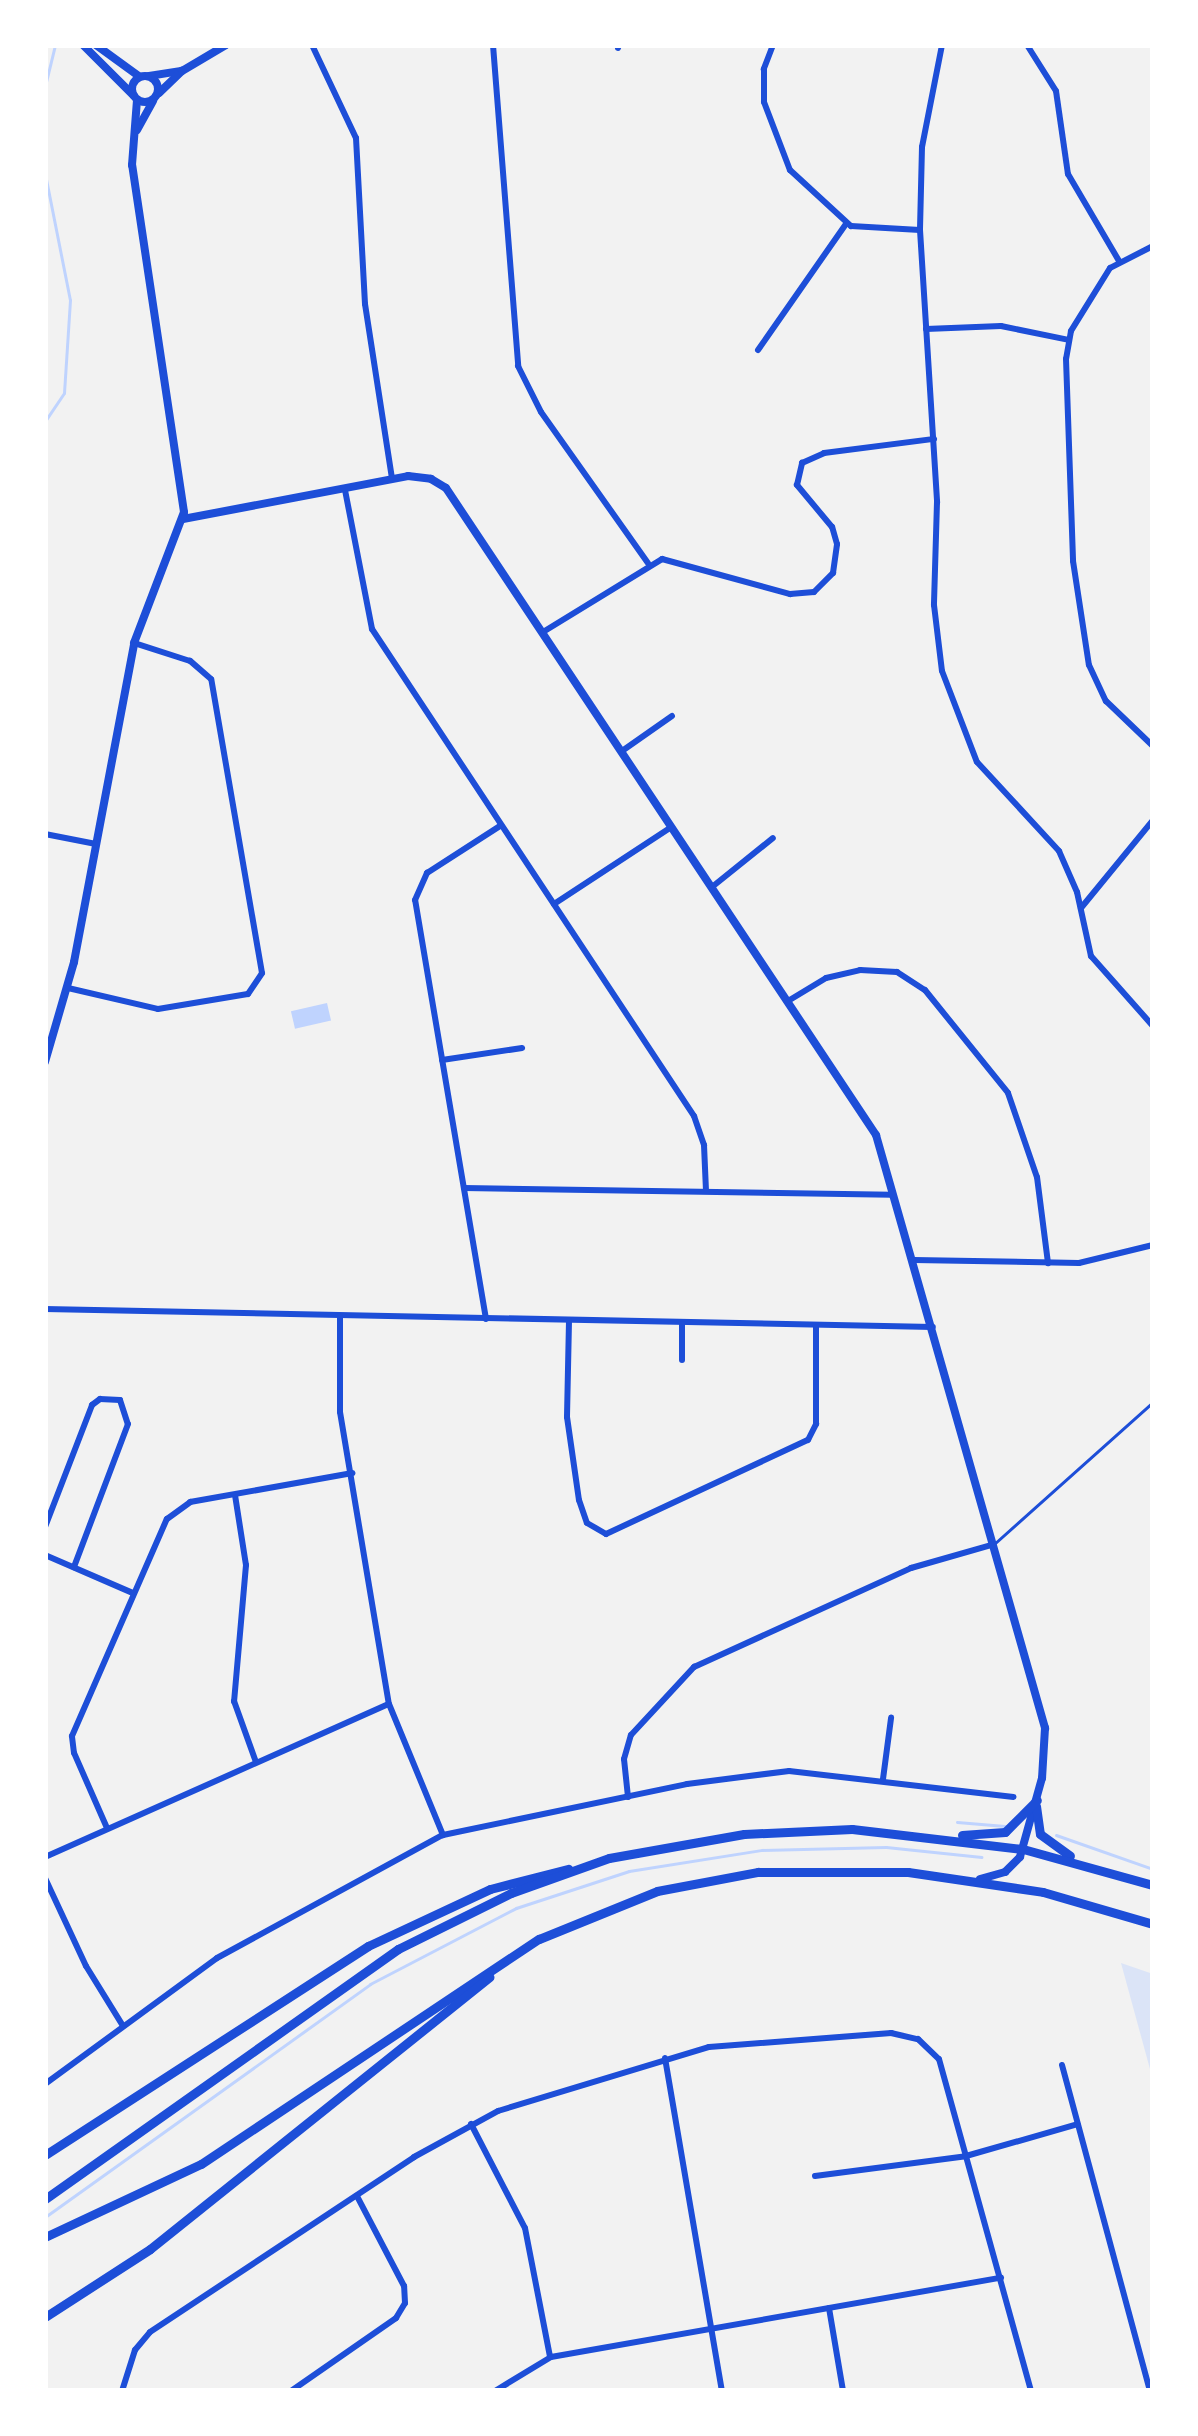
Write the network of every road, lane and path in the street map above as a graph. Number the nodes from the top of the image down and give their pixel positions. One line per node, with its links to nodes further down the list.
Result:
1 (83, 45): 12 (street)
2 (97, 45): 10 (street)
3 (226, 45): 9 (street)
4 (312, 45): 22 (street)
5 (493, 45): 25 (street)
6 (773, 45): 14 (street)
7 (942, 45): 15 (street)
8 (1027, 45): 17 (street)
9 (182, 71): 10 (street); 11 (street)
10 (145, 77): 11 (street); 12 (street)
11 (156, 97): 12 (street); 13 (street)
12 (135, 98): 13 (street)
13 (136, 131): 24 (street)
14 (846, 224): 15 (street); 20 (street)
15 (920, 230): 18 (street)
16 (1153, 246): 17 (street)
17 (1119, 260): 19 (street)
18 (926, 329): 19 (street); 21 (street)
19 (1069, 340): 29 (street)
20 (758, 350)
21 (934, 439): 25 (street); 39 (street)
22 (392, 479): 23 (street); 26 (street)
23 (345, 490): 24 (street); 32 (street)
24 (183, 519): 27 (street)
25 (649, 563): 26 (street)
26 (543, 632): 30 (street)
27 (134, 643): 36 (street); 40 (street)
28 (672, 716): 30 (street)
29 (1153, 746)
30 (622, 751): 33 (street)
31 (1153, 820): 39 (street)
32 (501, 825): 38 (street); 44 (street)
33 (672, 826): 37 (street); 38 (street)
34 (45, 834): 36 (street)
35 (773, 838): 37 (street)
36 (96, 844): 40 (street)
37 (712, 887): 41 (street)
38 (554, 904): 47 (street)
39 (1081, 908): 42 (street)
40 (68, 988): 45 (street)
41 (788, 1001): 48 (street); 51 (street)
42 (1153, 1025)
43 (522, 1048): 44 (street)
44 (442, 1060): 46 (street)
45 (45, 1062)
46 (464, 1188): 47 (street); 54 (street)
47 (706, 1191): 48 (street)
48 (896, 1195): 50 (street)
49 (1153, 1245): 51 (street)
50 (914, 1260): 51 (street); 58 (street)
51 (1048, 1263)
52 (45, 1309): 53 (street)
53 (340, 1316): 54 (street); 61 (street)
54 (486, 1319): 55 (street)
55 (569, 1321): 56 (street); 57 (street)
56 (682, 1324): 57 (street); 59 (street)
57 (816, 1327): 58 (street)
58 (933, 1328): 64 (street)
59 (682, 1360)
60 (1153, 1402): 64 (lane)
61 (352, 1473): 62 (street); 68 (street)
62 (235, 1494): 67 (street); 70 (street)
63 (45, 1528): 66 (street)
64 (992, 1545): 72 (street); 74 (street)
65 (45, 1555): 66 (street)
66 (74, 1568): 67 (street)
67 (133, 1593): 75 (street)
68 (389, 1703): 70 (street); 76 (street)
69 (891, 1718): 71 (street)
70 (256, 1762): 75 (street)
71 (883, 1778): 72 (street); 73 (street)
72 (628, 1797): 76 (street)
73 (1012, 1797)
74 (1036, 1803): 77 (main road); 78 (street); 80 (main road)
75 (107, 1828): 79 (street)
76 (443, 1835): 87 (street)
77 (939, 1836): 78 (main road); 81 (main road)
78 (1023, 1849): 80 (main road); 83 (street)
79 (45, 1857)
80 (1074, 1860): 84 (main road)
81 (579, 1869): 93 (main road); 97 (main road)
82 (45, 1878): 87 (street)
83 (980, 1879): 85 (main road); 86 (main road)
84 (1153, 1885)
85 (1153, 1924)
86 (511, 1958): 98 (main road); 101 (main road)
87 (123, 2026): 90 (street)
88 (665, 2058): 92 (street); 94 (street); 102 (street)
89 (1062, 2066): 91 (street)
90 (45, 2084)
91 (1078, 2123): 94 (street); 110 (street)
92 (471, 2124): 96 (street); 103 (street)
93 (45, 2155)
94 (966, 2156): 95 (street); 99 (street)
95 (814, 2176)
96 (357, 2196): 104 (street); 105 (street)
97 (45, 2199)
98 (45, 2236)
99 (1001, 2278): 100 (street); 109 (street)
100 (829, 2308): 102 (street); 108 (street)
101 (45, 2317)
102 (711, 2328): 103 (street); 107 (street)
103 (550, 2357): 106 (street)
104 (122, 2391)
105 (291, 2391)
106 (495, 2391)
107 (722, 2391)
108 (843, 2391)
109 (1031, 2391)
110 (1150, 2391)

